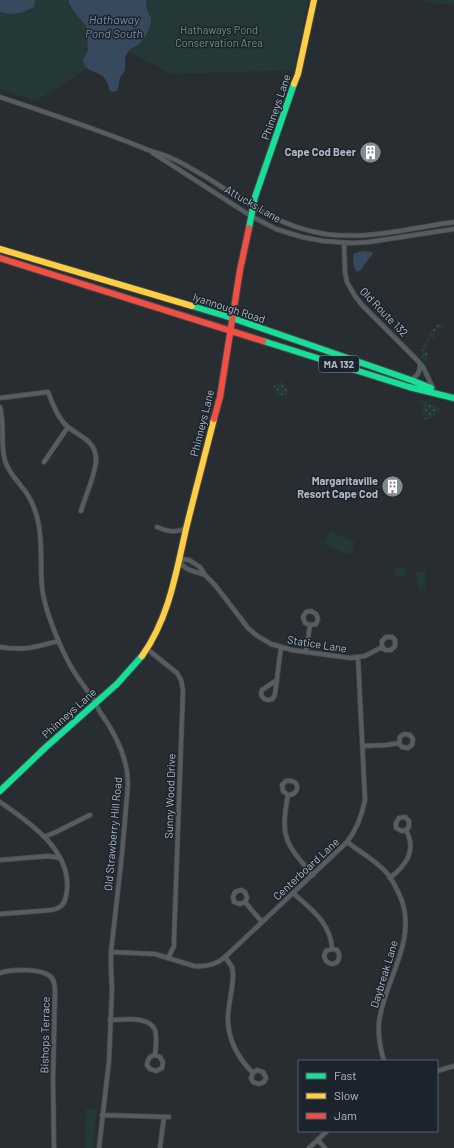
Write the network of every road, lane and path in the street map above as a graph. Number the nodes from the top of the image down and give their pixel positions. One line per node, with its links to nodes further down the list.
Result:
1 (314, 0): 4 (main road, Phinneys Lane)
2 (0, 97): 3 (street, Attucks Lane)
3 (149, 150): 4 (street, Attucks Lane); 5 (street, Attucks Lane)
4 (252, 207): 5 (main road, Phinneys Lane); 6 (street, Attucks Lane)
5 (251, 216): 8 (street, Attucks Lane); 11 (main road, Phinneys Lane)
6 (454, 222)
7 (454, 229): 8 (street, Attucks Lane)
8 (344, 243): 13 (street, Old Route 132)
9 (0, 249): 11 (main road, Iyannough Road / MA 132)
10 (0, 258): 12 (main road, Iyannough Road / MA 132)
11 (232, 318): 12 (main road, Phinneys Lane); 14 (main road, Iyannough Road / MA 132)
12 (231, 331): 17 (main road, Iyannough Road / MA 132); 25 (main road, Phinneys Lane)
13 (420, 364): 14 (street); 15 (street, Old Route 132)
14 (411, 380): 15 (main road, Iyannough Road / MA 132)
15 (434, 390): 17 (main road, Iyannough Road / MA 132)
16 (0, 398): 19 (street)
17 (452, 398)
18 (0, 407): 20 (street, Old Strawberry Hill Road)
19 (68, 427): 21 (street); 23 (street)
20 (5, 462): 22 (street); 29 (street, Old Strawberry Hill Road)
21 (44, 462)
22 (0, 463)
23 (81, 511)
24 (157, 527): 25 (street)
25 (187, 528): 26 (main road, Phinneys Lane)
26 (179, 561): 27 (street, Statice Lane); 27 (street, Statice Lane); 33 (main road, Phinneys Lane)
27 (205, 575): 31 (street, Statice Lane)
28 (310, 625): 34 (street)
29 (58, 641): 30 (street); 37 (street, Old Strawberry Hill Road)
30 (0, 647)
31 (281, 647): 34 (street, Statice Lane); 36 (street)
32 (382, 647): 35 (street, Statice Lane)
33 (147, 649): 37 (main road, Phinneys Lane); 58 (street, Sunny Wood Drive)
34 (306, 652): 35 (street, Statice Lane)
35 (358, 657): 39 (street, Centerboard Lane)
36 (277, 680): 36 (street)
37 (96, 702): 40 (main road, Phinneys Lane); 56 (street, Old Strawberry Hill Road)
38 (399, 743): 39 (street)
39 (362, 746): 46 (street, Centerboard Lane)
40 (0, 791)
41 (288, 795): 49 (street)
42 (0, 802): 45 (street)
43 (90, 815): 45 (street)
44 (406, 830): 50 (street)
45 (44, 837): 47 (street)
46 (347, 842): 49 (street, Centerboard Lane); 50 (street, Daybreak Lane)
47 (60, 858): 48 (street); 53 (street)
48 (0, 860)
49 (313, 874): 51 (street, Centerboard Lane)
50 (390, 878): 62 (street, Daybreak Lane)
51 (293, 893): 54 (street, Centerboard Lane); 55 (street)
52 (245, 902): 54 (street)
53 (0, 914)
54 (262, 922): 57 (street, Centerboard Lane)
55 (332, 949)
56 (111, 952): 58 (street, Centerboard Lane); 60 (street, Old Strawberry Hill Road)
57 (225, 957): 58 (street, Centerboard Lane); 65 (street)
58 (168, 958)
59 (0, 973): 71 (street, Bishops Terrace)
60 (110, 1020): 61 (street); 66 (street, Old Strawberry Hill Road)
61 (155, 1055)
62 (384, 1060)
63 (454, 1066): 64 (street)
64 (438, 1071)
65 (253, 1073)
66 (102, 1115): 67 (street); 72 (street, Old Strawberry Hill Road)
67 (164, 1117): 68 (street); 73 (street)
68 (169, 1117)
69 (327, 1132): 70 (street)
70 (318, 1140): 74 (street); 75 (street)
71 (54, 1148)
72 (99, 1148)
73 (160, 1148)
74 (309, 1148)
75 (325, 1148)

